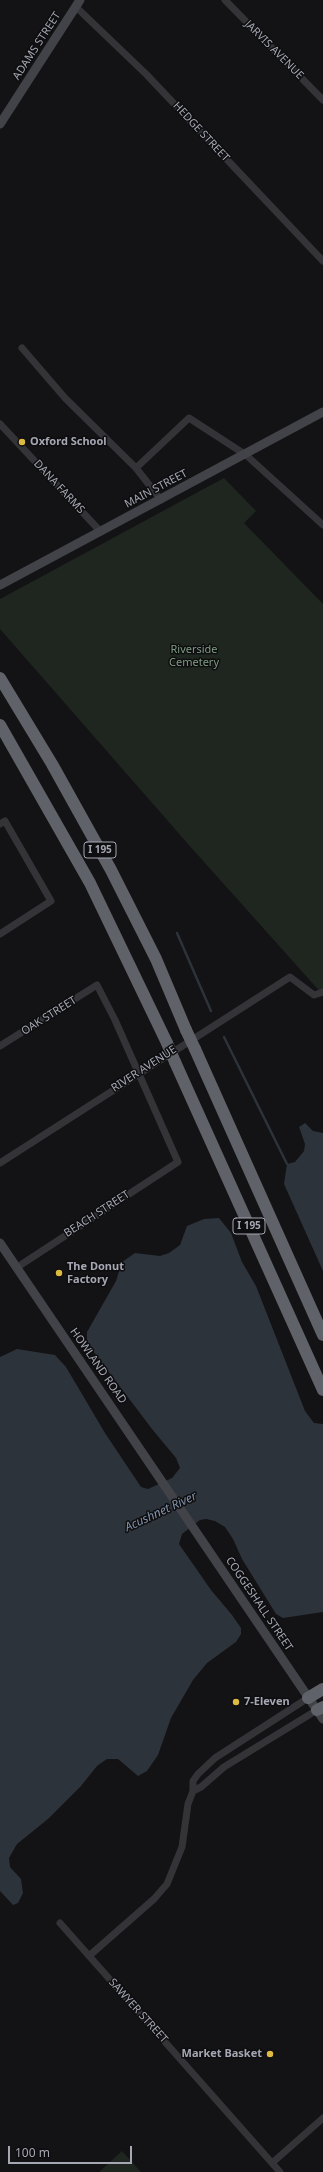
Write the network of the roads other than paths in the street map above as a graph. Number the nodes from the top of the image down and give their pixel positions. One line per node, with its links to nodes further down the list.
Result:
1 (225, 0): 3 (street, JARVIS AVENUE)
2 (78, 4): 4 (main road, ADAMS STREET); 5 (street, HEDGE STREET)
3 (323, 100)
4 (0, 124)
5 (323, 261)
6 (22, 348): 10 (street)
7 (323, 412): 9 (main road, MAIN STREET)
8 (0, 424): 13 (street, DANA FARMS)
9 (246, 455): 10 (street); 11 (main road, MAIN STREET); 12 (street)
10 (136, 468): 11 (street)
11 (161, 500): 13 (main road, MAIN STREET)
12 (323, 525)
13 (101, 532): 14 (main road, MAIN STREET)
14 (0, 585)
15 (0, 678): 25 (highway, I 195, bridge)
16 (0, 725): 26 (highway, I 195, bridge)
17 (2, 822): 18 (street)
18 (0, 934)
19 (323, 992): 21 (street, RIVER AVENUE)
20 (0, 1046): 21 (street, OAK STREET)
21 (138, 1073): 22 (street, RIVER AVENUE); 24 (street, BEACH STREET)
22 (0, 1163)
23 (0, 1243): 24 (main road, HOWLAND ROAD)
24 (16, 1268): 27 (main road, HOWLAND ROAD)
25 (323, 1335)
26 (323, 1390)
27 (175, 1502): 29 (main road, COGGESHALL STREET)
28 (323, 1689): 29 (highway)
29 (308, 1698): 30 (main road, COGGESHALL STREET); 31 (street)
30 (321, 1712): 31 (street)
31 (193, 1791): 33 (street)
32 (60, 1923): 33 (street, SAWYER STREET)
33 (89, 1956): 35 (street, SAWYER STREET)
34 (323, 2118): 35 (street)
35 (272, 2163): 36 (street, SAWYER STREET)
36 (280, 2172)

